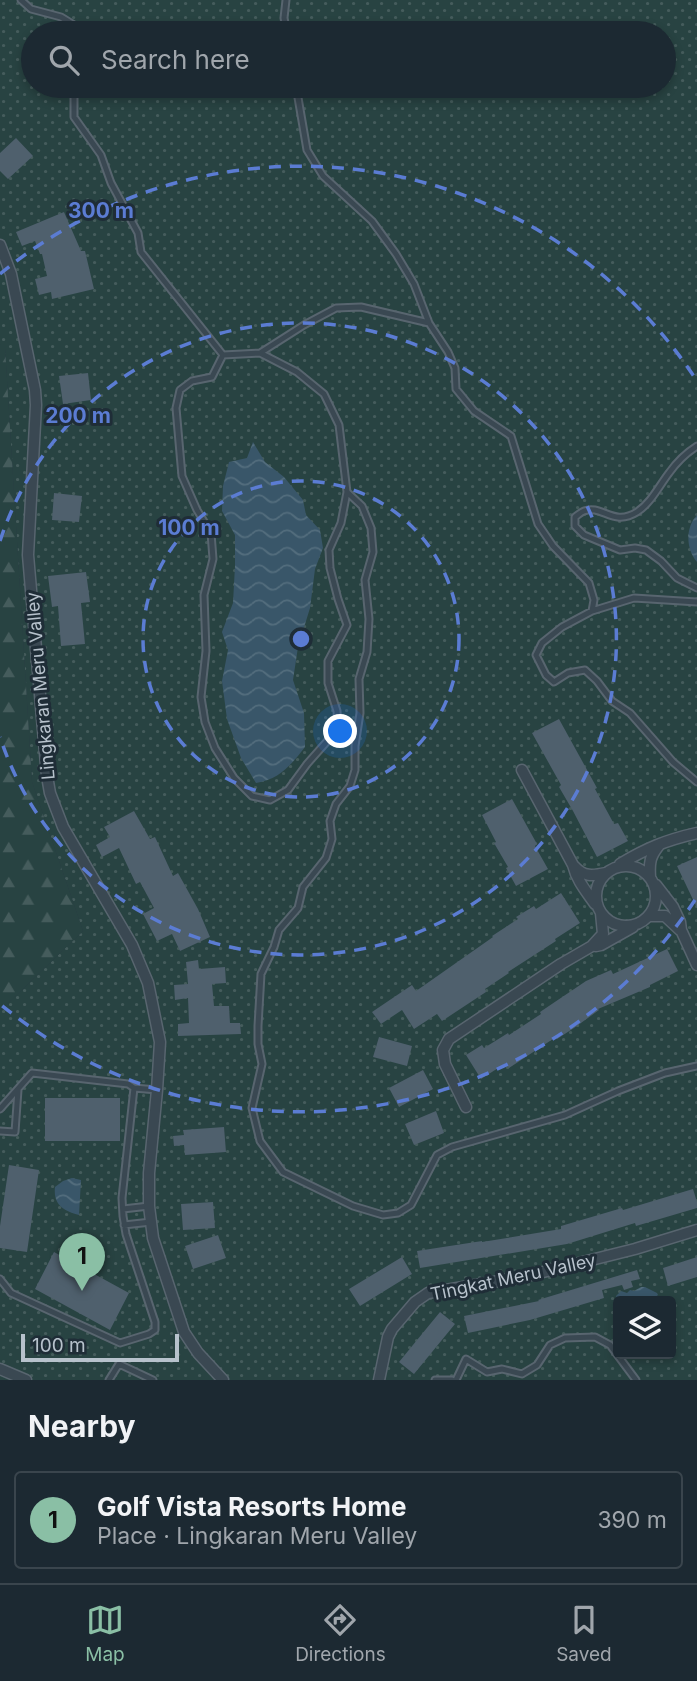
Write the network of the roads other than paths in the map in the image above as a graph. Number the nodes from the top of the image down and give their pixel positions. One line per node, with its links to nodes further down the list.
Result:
1 (21, 0): 3 (lane)
2 (286, 0): 4 (lane)
3 (68, 21)
4 (285, 21)
5 (74, 98): 10 (lane)
6 (298, 98): 8 (lane)
7 (0, 245): 32 (street, Lingkaran Meru Valley)
8 (429, 323): 9 (lane); 15 (lane)
9 (260, 353): 10 (lane); 12 (lane)
10 (223, 355): 12 (lane)
11 (697, 446): 13 (lane)
12 (346, 492): 29 (lane)
13 (697, 588)
14 (697, 602): 15 (lane)
15 (592, 611): 17 (lane)
16 (522, 770): 20 (street)
17 (697, 782)
18 (697, 833): 19 (street)
19 (660, 843): 21 (street); 22 (street)
20 (573, 866): 21 (street); 23 (street)
21 (609, 871): 22 (street); 23 (street)
22 (652, 880): 24 (street); 26 (street)
23 (600, 910): 25 (street); 27 (street)
24 (649, 916): 25 (street); 26 (street)
25 (637, 925): 27 (street)
26 (681, 930): 28 (street)
27 (593, 946): 33 (street)
28 (697, 965)
29 (697, 1066)
30 (18, 1088): 31 (lane); 34 (lane); 35 (lane)
31 (134, 1088): 32 (lane); 37 (lane)
32 (157, 1090): 36 (street, Lingkaran Meru Valley)
33 (466, 1107)
34 (0, 1109)
35 (0, 1131)
36 (149, 1206): 37 (lane); 38 (street, Lingkaran Meru Valley)
37 (122, 1209): 39 (lane)
38 (151, 1222): 39 (lane); 46 (street, Lingkaran Meru Valley)
39 (124, 1225): 41 (lane)
40 (697, 1230): 47 (street, Tingkat Meru Valley)
41 (0, 1279)
42 (0, 1369): 43 (street)
43 (26, 1380)
44 (108, 1380): 45 (lane)
45 (153, 1380)
46 (223, 1380)
47 (379, 1380)
48 (435, 1380): 49 (lane)
49 (454, 1380): 50 (lane)
50 (636, 1380)

